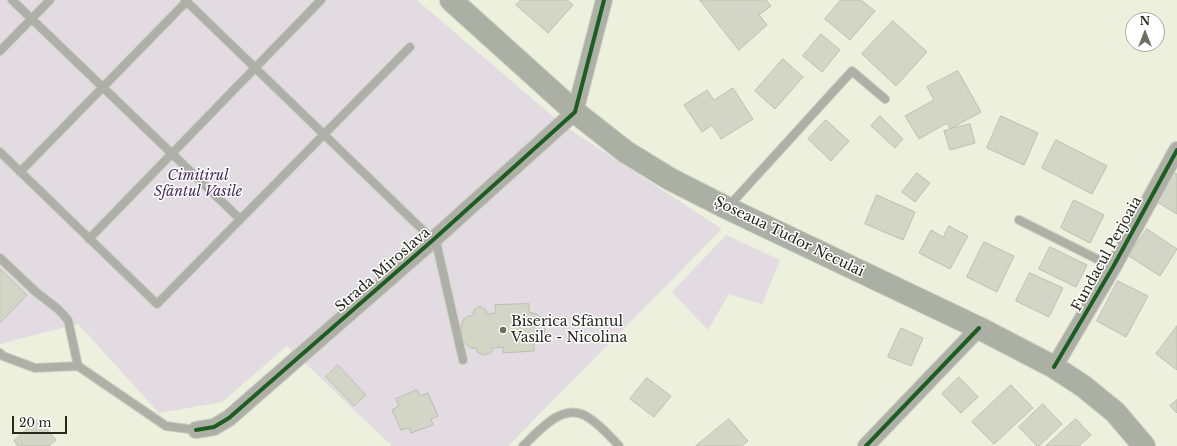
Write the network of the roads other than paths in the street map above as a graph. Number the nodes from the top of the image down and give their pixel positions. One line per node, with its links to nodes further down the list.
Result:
1 (12, 0): 7 (lane)
2 (50, 0): 7 (lane)
3 (186, 0): 10 (lane); 11 (lane)
4 (320, 0): 10 (lane)
5 (451, 0): 13 (main road, Șoseaua Tudor Neculai)
6 (604, 0): 13 (street)
7 (31, 19): 9 (lane); 11 (lane)
8 (410, 47): 14 (lane)
9 (0, 51)
10 (255, 68): 14 (lane); 17 (lane)
11 (103, 87): 17 (lane); 18 (lane)
12 (885, 99): 19 (lane)
13 (575, 112): 19 (main road, Șoseaua Tudor Neculai); 23 (street, Strada Miroslava)
14 (324, 134): 20 (lane); 23 (lane)
15 (1177, 150): 25 (street, Fundacul Perjoaia)
16 (0, 152): 18 (lane)
17 (172, 154): 20 (lane); 22 (lane)
18 (20, 172): 22 (lane)
19 (727, 208): 26 (main road, Șoseaua Tudor Neculai)
20 (240, 219): 22 (lane)
21 (1019, 220): 25 (lane, Fundacul Perjoaia)
22 (89, 239)
23 (433, 240): 28 (lane); 31 (street, Strada Miroslava)
24 (0, 258): 29 (lane)
25 (1113, 267): 30 (street, Fundacul Perjoaia)
26 (979, 328): 30 (main road, Șoseaua Tudor Neculai); 34 (street)
27 (0, 353): 29 (lane)
28 (462, 360)
29 (78, 366): 31 (lane)
30 (1054, 367): 35 (main road, Șoseaua Tudor Neculai)
31 (196, 430)
32 (523, 446): 33 (lane)
33 (619, 446)
34 (866, 446)
35 (1144, 446)

